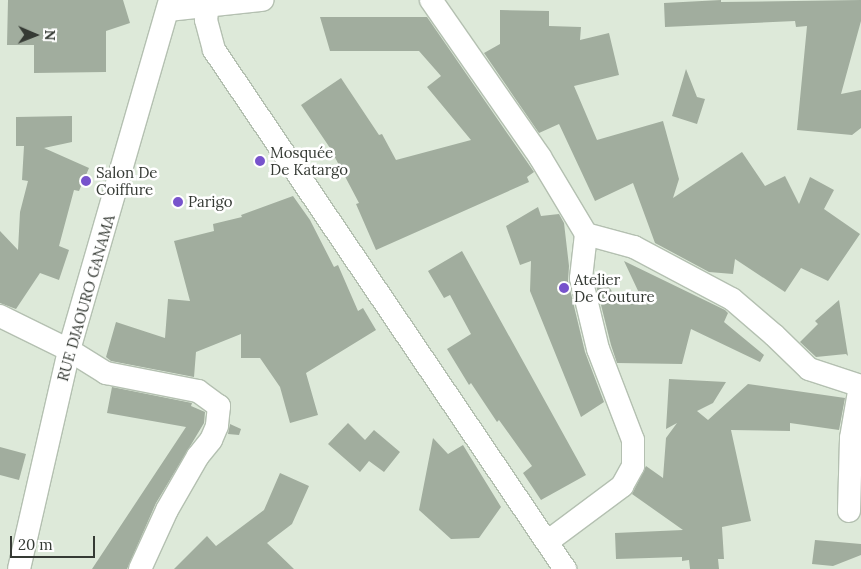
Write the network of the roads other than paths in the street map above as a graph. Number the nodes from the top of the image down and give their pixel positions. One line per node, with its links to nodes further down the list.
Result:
1 (262, 0): 3 (street)
2 (431, 0): 5 (street)
3 (208, 4): 4 (street); 10 (street)
4 (169, 5): 7 (street, RUE DJAOURO GANAMA)
5 (586, 234): 8 (street); 10 (street)
6 (0, 316): 7 (street)
7 (69, 350): 11 (street, RUE DJAOURO GANAMA); 12 (street)
8 (860, 386): 9 (street)
9 (849, 511)
10 (547, 542): 13 (street)
11 (18, 569)
12 (140, 569)
13 (565, 569)

